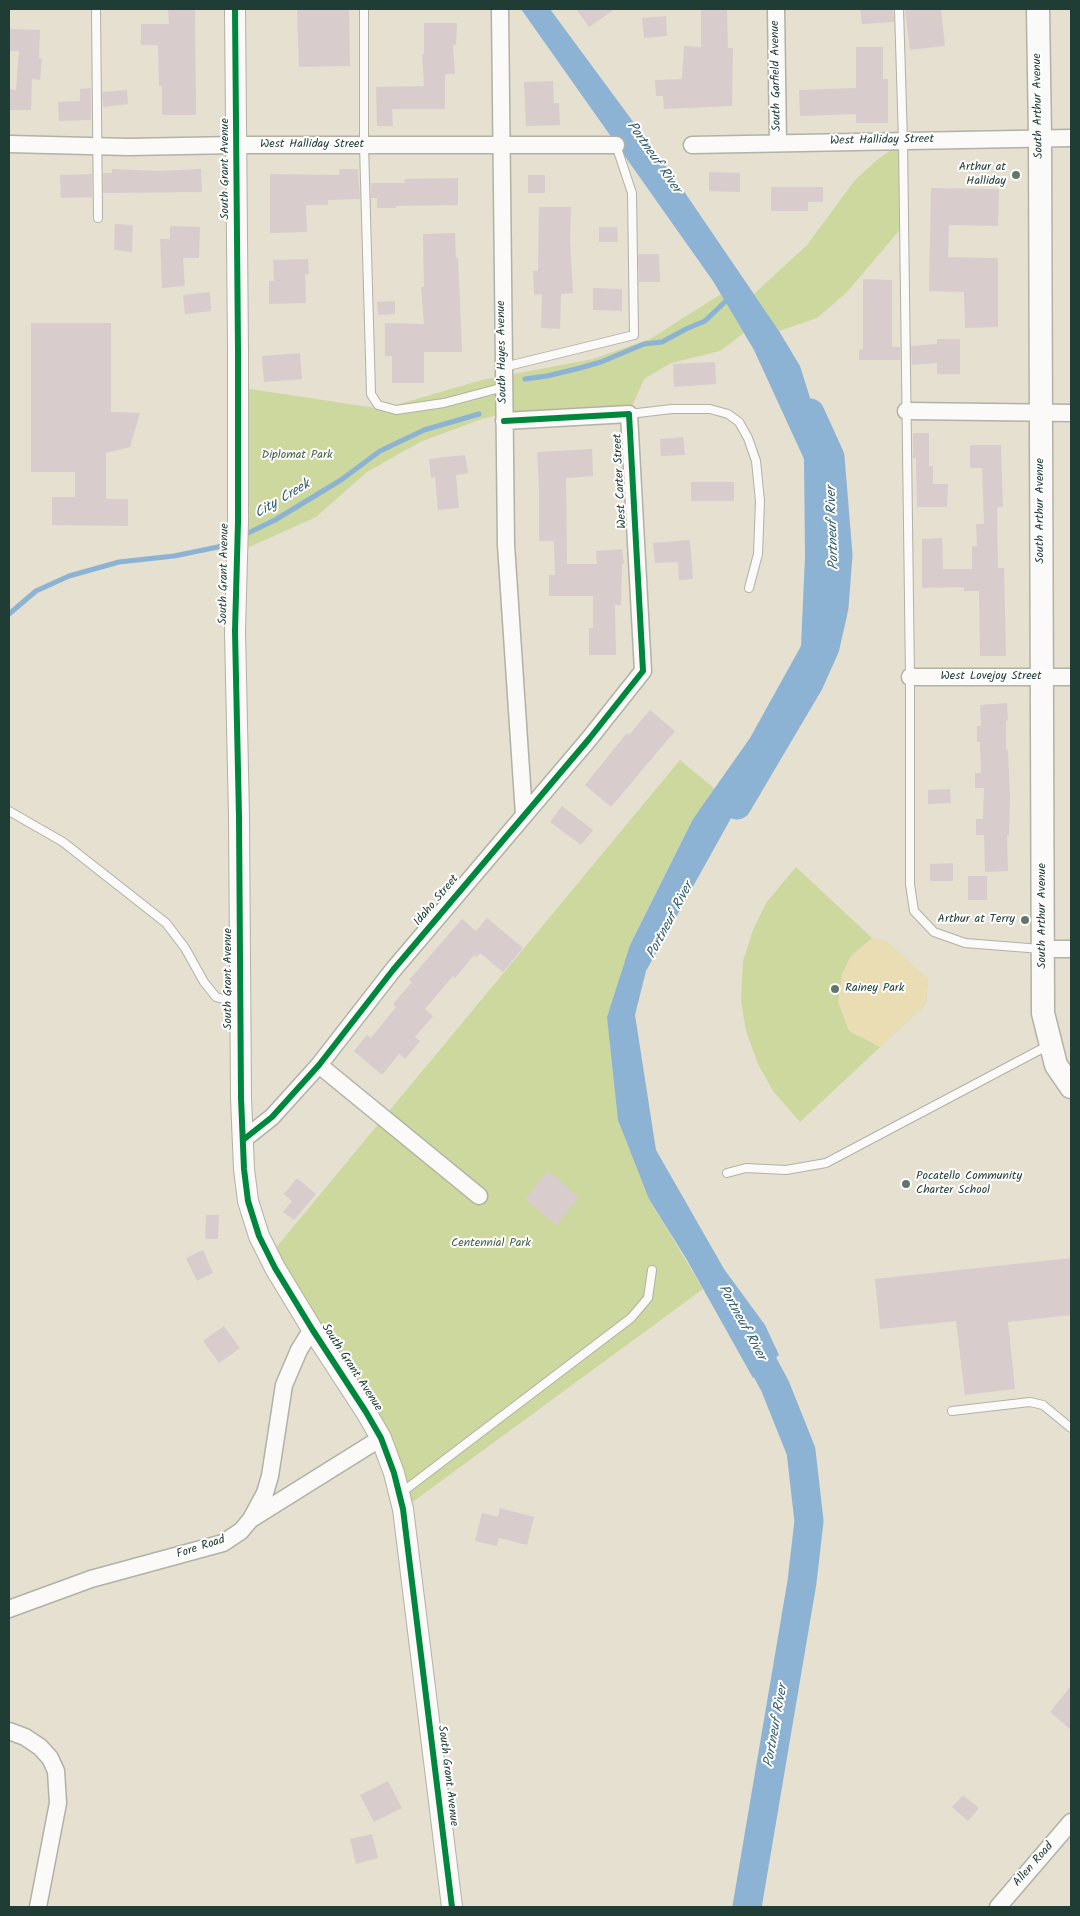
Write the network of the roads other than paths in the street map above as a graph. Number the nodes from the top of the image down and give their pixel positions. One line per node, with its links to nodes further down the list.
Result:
1 (96, 9): 17 (lane)
2 (235, 9): 14 (street, South Grant Avenue)
3 (364, 9): 15 (lane)
4 (500, 9): 18 (street, South Hayes Avenue)
5 (776, 9): 11 (street, South Garfield Avenue)
6 (899, 9): 10 (lane)
7 (1038, 9): 8 (main road, South Arthur Avenue)
8 (1040, 138): 9 (street, West Halliday Street); 10 (street, West Halliday Street); 23 (main road, South Arthur Avenue)
9 (1071, 138)
10 (903, 141): 11 (street, West Halliday Street); 22 (lane)
11 (778, 143): 16 (street, West Halliday Street)
12 (9, 144): 17 (street, West Halliday Street)
13 (616, 144): 18 (street, West Halliday Street); 20 (lane)
14 (237, 145): 15 (street, West Halliday Street); 17 (street, West Halliday Street); 36 (street, South Grant Avenue)
15 (364, 145): 18 (street, West Halliday Street); 21 (lane)
16 (692, 145)
17 (97, 146): 19 (lane)
18 (500, 146): 20 (street, South Hayes Avenue)
19 (98, 218)
20 (504, 367): 21 (street, South Hayes Avenue)
21 (504, 387): 26 (street, South Hayes Avenue)
22 (906, 411): 23 (street); 29 (lane)
23 (1041, 413): 24 (street); 30 (main road, South Arthur Avenue)
24 (1071, 413)
25 (629, 414): 26 (street, West Carter Street); 27 (lane); 28 (street, West Carter Street)
26 (504, 421): 33 (street, South Hayes Avenue)
27 (750, 588)
28 (643, 671): 33 (street, Idaho Street)
29 (910, 677): 30 (street, West Lovejoy Street); 34 (lane)
30 (1042, 677): 31 (street, West Lovejoy Street); 34 (main road, South Arthur Avenue)
31 (1071, 677)
32 (9, 810): 36 (lane)
33 (524, 814): 38 (street, Idaho Street)
34 (1043, 949): 35 (street); 37 (main road, South Arthur Avenue)
35 (1071, 949)
36 (241, 1005): 40 (street, South Grant Avenue)
37 (1049, 1045): 39 (main road, South Arthur Avenue); 41 (lane)
38 (318, 1066): 40 (street, Idaho Street); 42 (street)
39 (1071, 1087)
40 (243, 1140): 44 (street, South Grant Avenue)
41 (727, 1173)
42 (479, 1196)
43 (652, 1270): 48 (lane)
44 (312, 1329): 47 (street, South Grant Avenue); 49 (street, Fore Road)
45 (952, 1410): 46 (lane)
46 (1071, 1428)
47 (380, 1438): 48 (street, South Grant Avenue); 49 (street)
48 (399, 1494): 54 (street, South Grant Avenue)
49 (251, 1519): 50 (street, Fore Road)
50 (9, 1609)
51 (9, 1731): 53 (street)
52 (1071, 1822): 55 (street, Allen Road)
53 (38, 1907)
54 (452, 1907)
55 (998, 1907)

